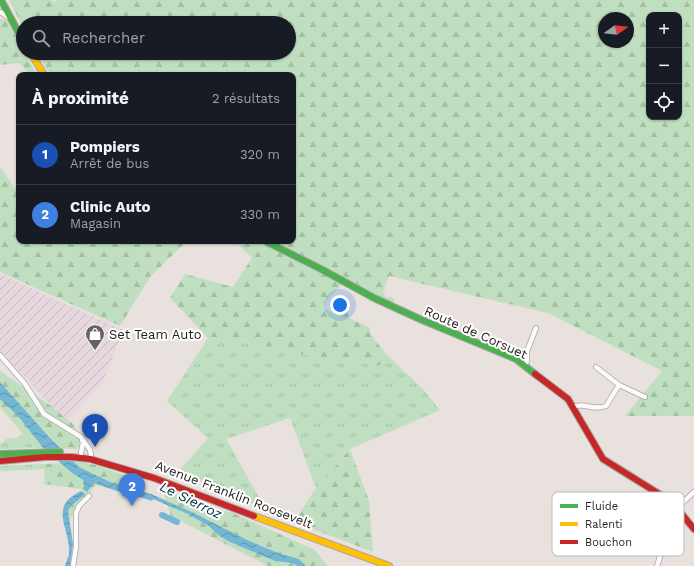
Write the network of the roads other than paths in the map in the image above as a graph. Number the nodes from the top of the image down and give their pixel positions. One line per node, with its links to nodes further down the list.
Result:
1 (0, 0): 3 (main road)
2 (0, 12): 3 (street)
3 (10, 18): 4 (main road)
4 (16, 29)
5 (34, 60): 6 (main road)
6 (42, 72)
7 (270, 244): 10 (main road, Route de Corsuet)
8 (536, 328): 10 (street)
9 (0, 356): 15 (street)
10 (525, 365): 14 (main road, Route de Corsuet)
11 (596, 367): 12 (street)
12 (619, 385): 13 (street); 14 (street)
13 (645, 396)
14 (573, 407): 22 (main road, Route de Corsuet)
15 (81, 437): 16 (street); 20 (street)
16 (80, 453): 19 (main road, Avenue Franklin Roosevelt); 20 (main road, Avenue Franklin Roosevelt)
17 (2, 455): 18 (main road, Avenue Franklin Roosevelt)
18 (43, 455): 19 (main road, Avenue Franklin Roosevelt); 21 (main road, Avenue Franklin Roosevelt)
19 (69, 455): 28 (main road, Avenue Franklin Roosevelt)
20 (91, 455): 28 (main road, Avenue Franklin Roosevelt)
21 (0, 460)
22 (658, 492)
23 (694, 492): 25 (street)
24 (89, 496): 30 (street)
25 (684, 502)
26 (684, 518): 27 (main road, Route de Corsuet)
27 (694, 529)
28 (320, 539): 31 (main road)
29 (660, 556): 32 (street)
30 (73, 566)
31 (389, 566)
32 (657, 566)

